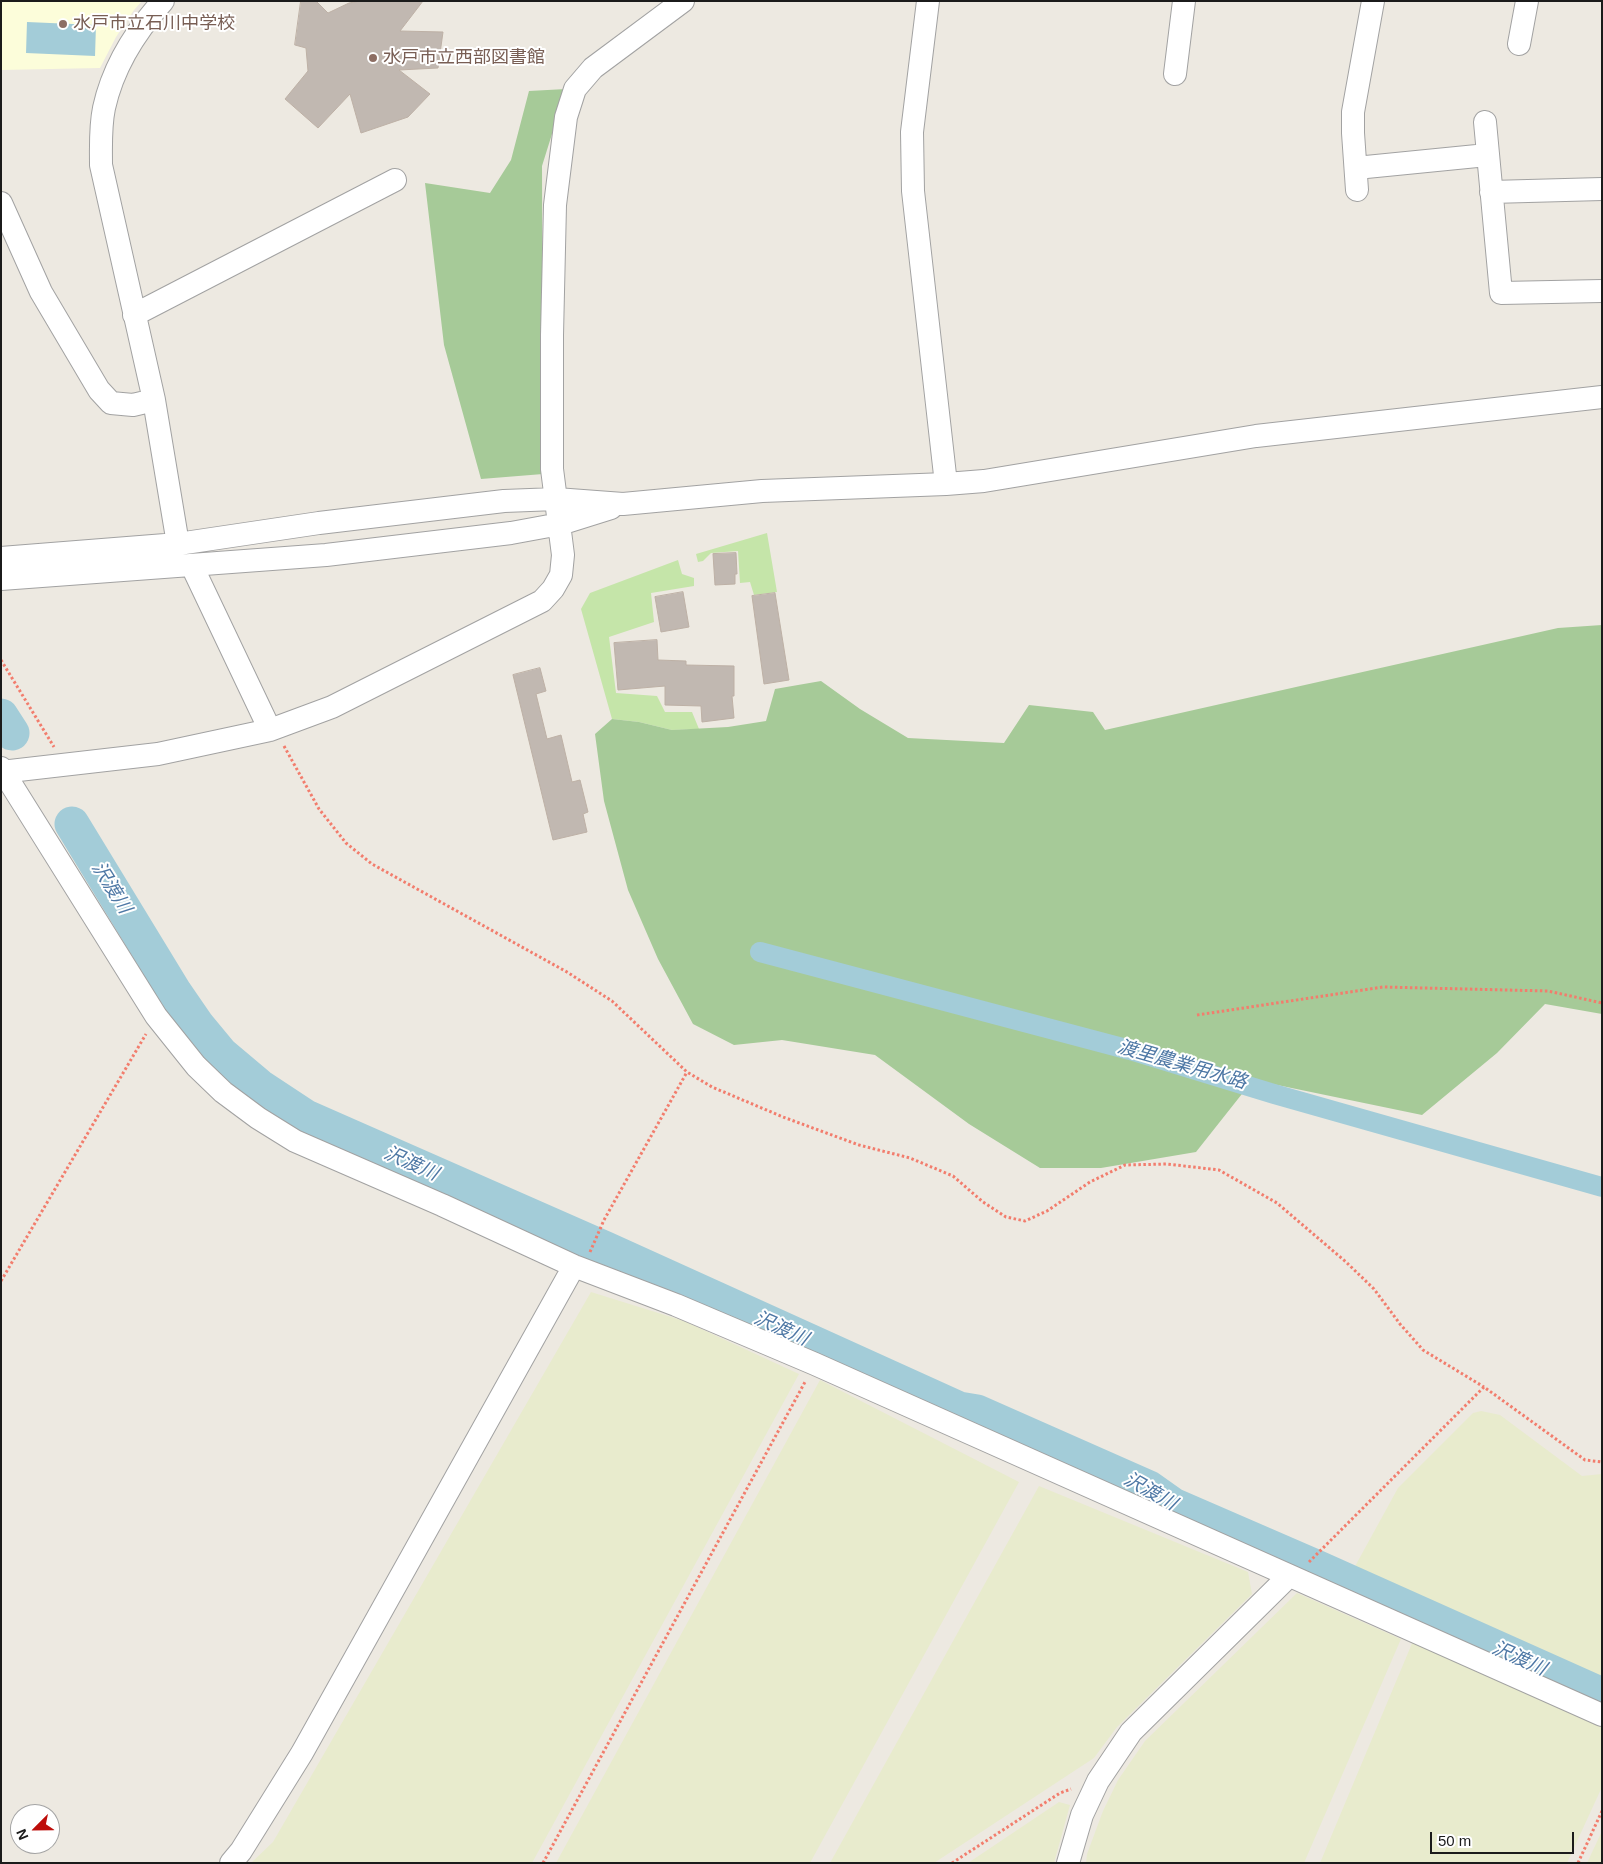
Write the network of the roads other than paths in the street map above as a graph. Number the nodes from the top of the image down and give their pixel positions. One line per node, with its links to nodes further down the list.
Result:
1 (163, 1): 16 (street)
2 (684, 1): 20 (street)
3 (928, 1): 19 (street)
4 (1184, 1): 8 (street)
5 (1372, 1): 10 (street)
6 (1527, 1): 7 (street)
7 (1519, 44)
8 (1175, 74)
9 (1485, 122): 10 (street)
10 (1487, 155): 13 (street)
11 (395, 180): 16 (street)
12 (1602, 189): 13 (street)
13 (1491, 192): 15 (street)
14 (1, 203): 18 (street)
15 (1602, 291)
16 (134, 315): 18 (street)
17 (1602, 397): 19 (street)
18 (154, 400): 23 (street)
19 (946, 484): 21 (street)
20 (556, 500): 21 (street); 22 (street); 23 (street)
21 (623, 504): 22 (street)
22 (560, 524): 25 (street); 27 (street)
23 (178, 544): 24 (street)
24 (1, 558)
25 (192, 566): 26 (street); 27 (street)
26 (1, 579)
27 (273, 729): 28 (street)
28 (2, 770): 29 (street)
29 (574, 1266): 30 (street); 32 (street)
30 (1289, 1576): 31 (street); 33 (street)
31 (1602, 1715)
32 (231, 1863)
33 (1068, 1863)

